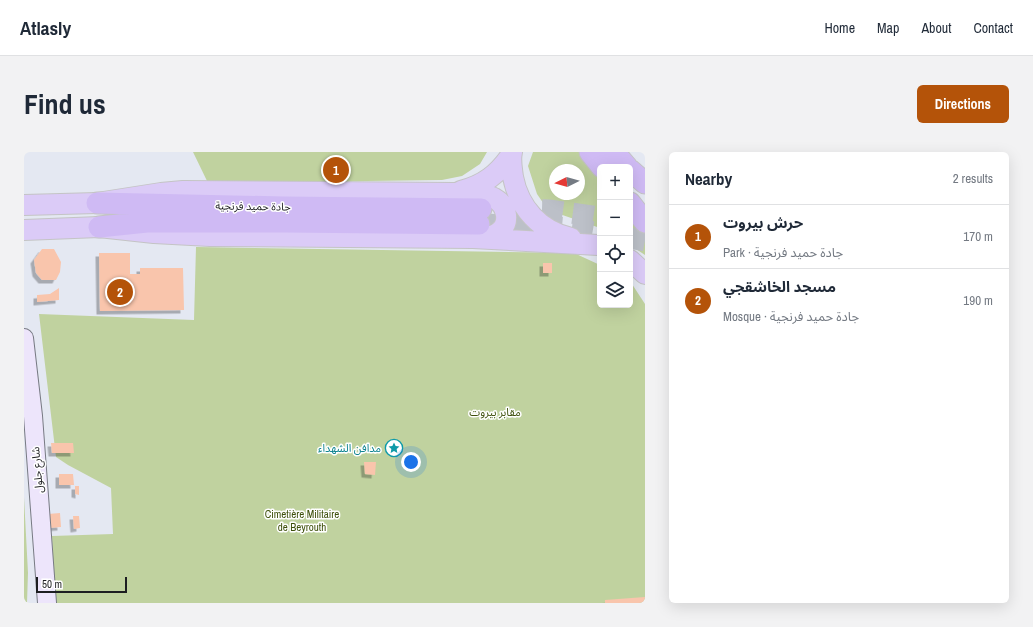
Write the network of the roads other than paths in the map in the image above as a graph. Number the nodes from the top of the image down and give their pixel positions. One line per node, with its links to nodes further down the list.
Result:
1 (590, 152): 4 (highway)
2 (614, 152): 5 (highway)
3 (512, 153): 8 (main road); 16 (main road)
4 (600, 164)
5 (624, 164)
6 (633, 173): 7 (highway)
7 (645, 183)
8 (454, 192): 9 (main road); 13 (main road)
9 (97, 203): 10 (main road, جادة حميد فرنجية); 13 (highway, جادة حميد فرنجية)
10 (24, 206)
11 (633, 207): 12 (highway)
12 (645, 222)
13 (478, 224): 14 (highway, جادة حميد فرنجية); 17 (main road)
14 (99, 227): 15 (main road, جادة حميد فرنجية)
15 (24, 230)
16 (597, 244)
17 (597, 245)
18 (633, 263): 19 (main road)
19 (645, 274)
20 (24, 338): 21 (main road, شارع جلول)
21 (47, 603)

